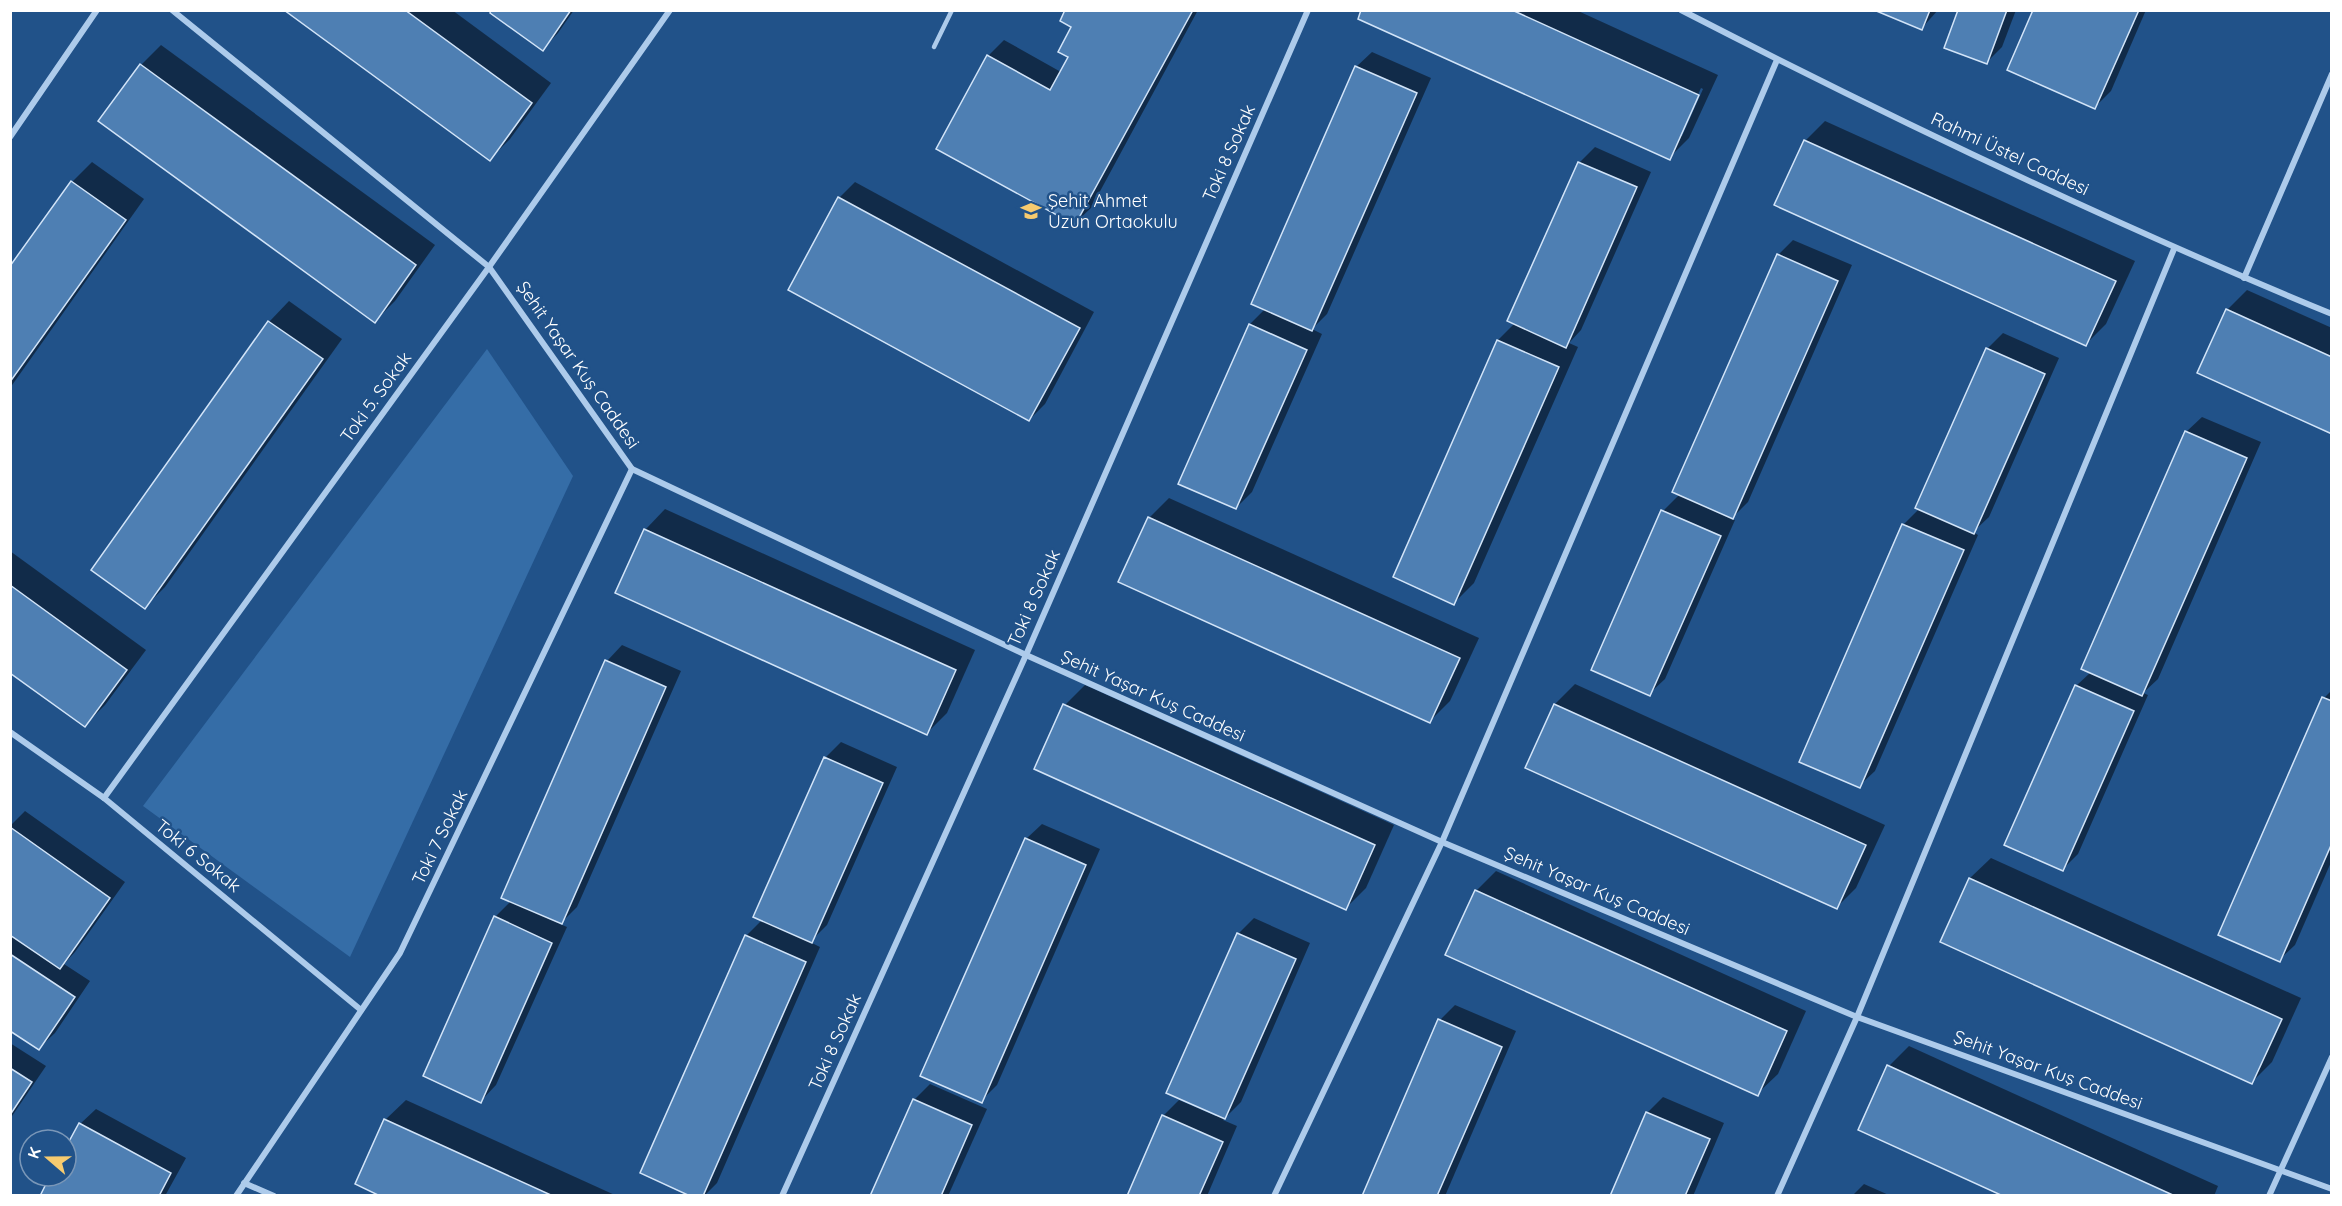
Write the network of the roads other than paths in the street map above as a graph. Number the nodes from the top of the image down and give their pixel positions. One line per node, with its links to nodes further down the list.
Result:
1 (97, 10): 10 (street)
2 (172, 10): 12 (street, Şehit Yaşar Kuş Caddesi)
3 (670, 10): 12 (street, Toki 5. Sokak)
4 (952, 10): 7 (lane)
5 (1308, 10): 16 (street, Toki 8 Sokak)
6 (1680, 10): 8 (street, Rahmi Üstel Caddesi)
7 (934, 47)
8 (1777, 60): 11 (street, Rahmi Üstel Caddesi); 19 (street)
9 (2331, 74): 13 (street)
10 (10, 137)
11 (2174, 249): 13 (street, Rahmi Üstel Caddesi); 21 (street)
12 (489, 267): 15 (street, Şehit Yaşar Kuş Caddesi); 18 (street, Toki 5. Sokak)
13 (2244, 278): 14 (street, Rahmi Üstel Caddesi)
14 (2331, 314)
15 (632, 469): 16 (street, Şehit Yaşar Kuş Caddesi); 20 (street, Toki 7 Sokak)
16 (1026, 655): 19 (street, Şehit Yaşar Kuş Caddesi); 28 (street, Toki 8 Sokak)
17 (10, 732): 18 (street, Toki 6 Sokak)
18 (104, 798): 20 (street, Toki 6 Sokak)
19 (1442, 842): 21 (street, Şehit Yaşar Kuş Caddesi); 29 (street)
20 (362, 1010): 24 (street, Toki 7 Sokak)
21 (1857, 1017): 23 (street, Şehit Yaşar Kuş Caddesi); 30 (street)
22 (2331, 1057): 23 (street)
23 (2280, 1169): 25 (street, Şehit Yaşar Kuş Caddesi); 31 (street)
24 (244, 1183): 26 (street, Toki 7 Sokak); 27 (street)
25 (2331, 1189)
26 (236, 1196)
27 (273, 1196)
28 (782, 1196)
29 (1274, 1196)
30 (1777, 1196)
31 (2269, 1196)

